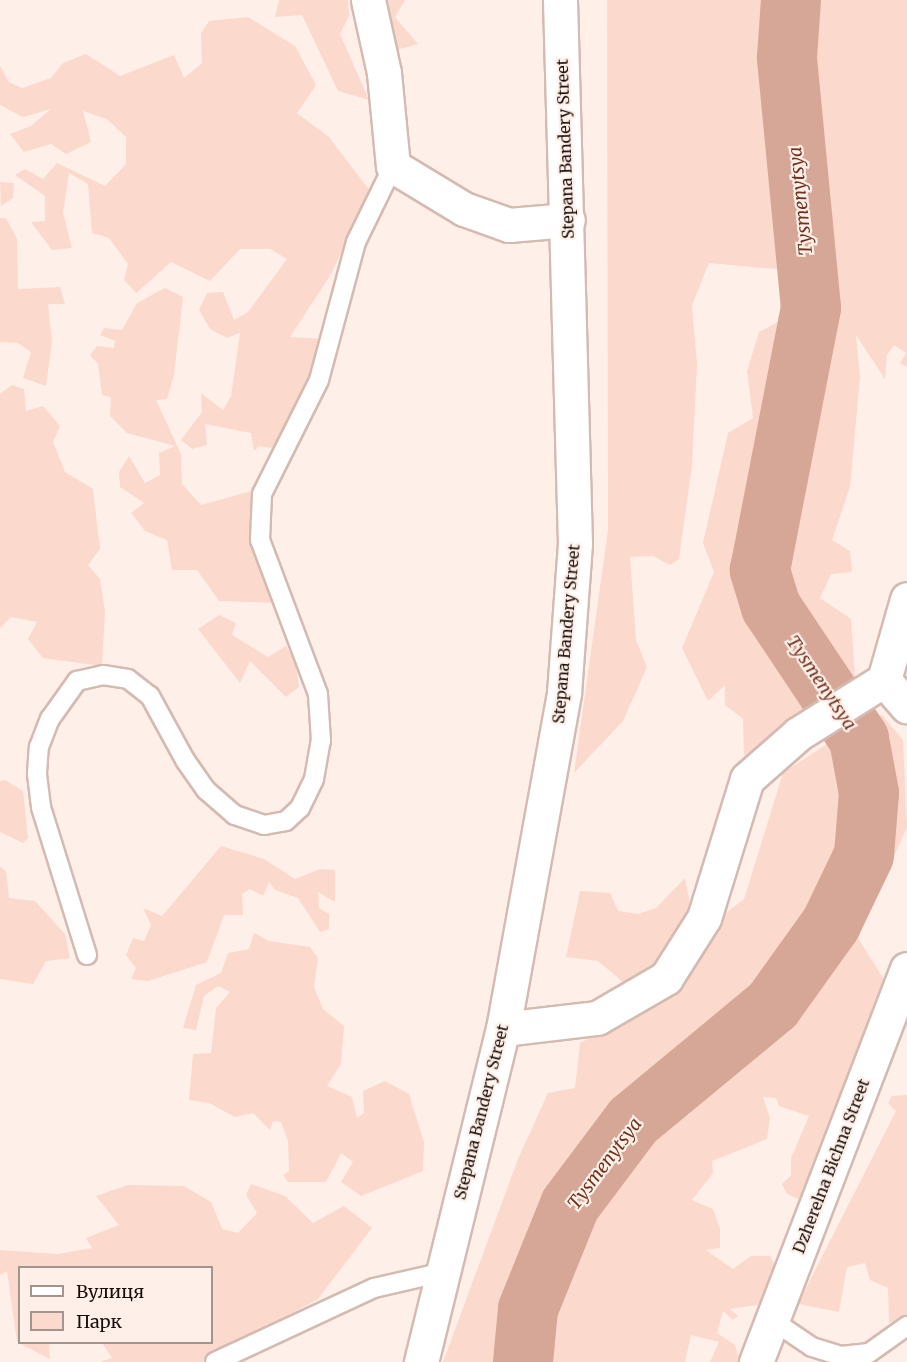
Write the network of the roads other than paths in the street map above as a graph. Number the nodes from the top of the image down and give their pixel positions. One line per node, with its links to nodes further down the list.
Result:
1 (368, 0): 3 (street)
2 (560, 0): 4 (street, Stepana Bandery Street)
3 (393, 166): 4 (street); 8 (lane)
4 (568, 220): 10 (street, Stepana Bandery Street)
5 (907, 599): 6 (street)
6 (884, 681): 7 (street); 10 (street)
7 (907, 706)
8 (87, 955)
9 (907, 969): 12 (street, Dzherelna Bichna Street)
10 (503, 1029): 11 (street, Stepana Bandery Street)
11 (439, 1273): 14 (lane); 15 (street, Stepana Bandery Street)
12 (772, 1320): 13 (lane); 16 (street, Dzherelna Bichna Street)
13 (907, 1326)
14 (215, 1362)
15 (421, 1362)
16 (756, 1362)

